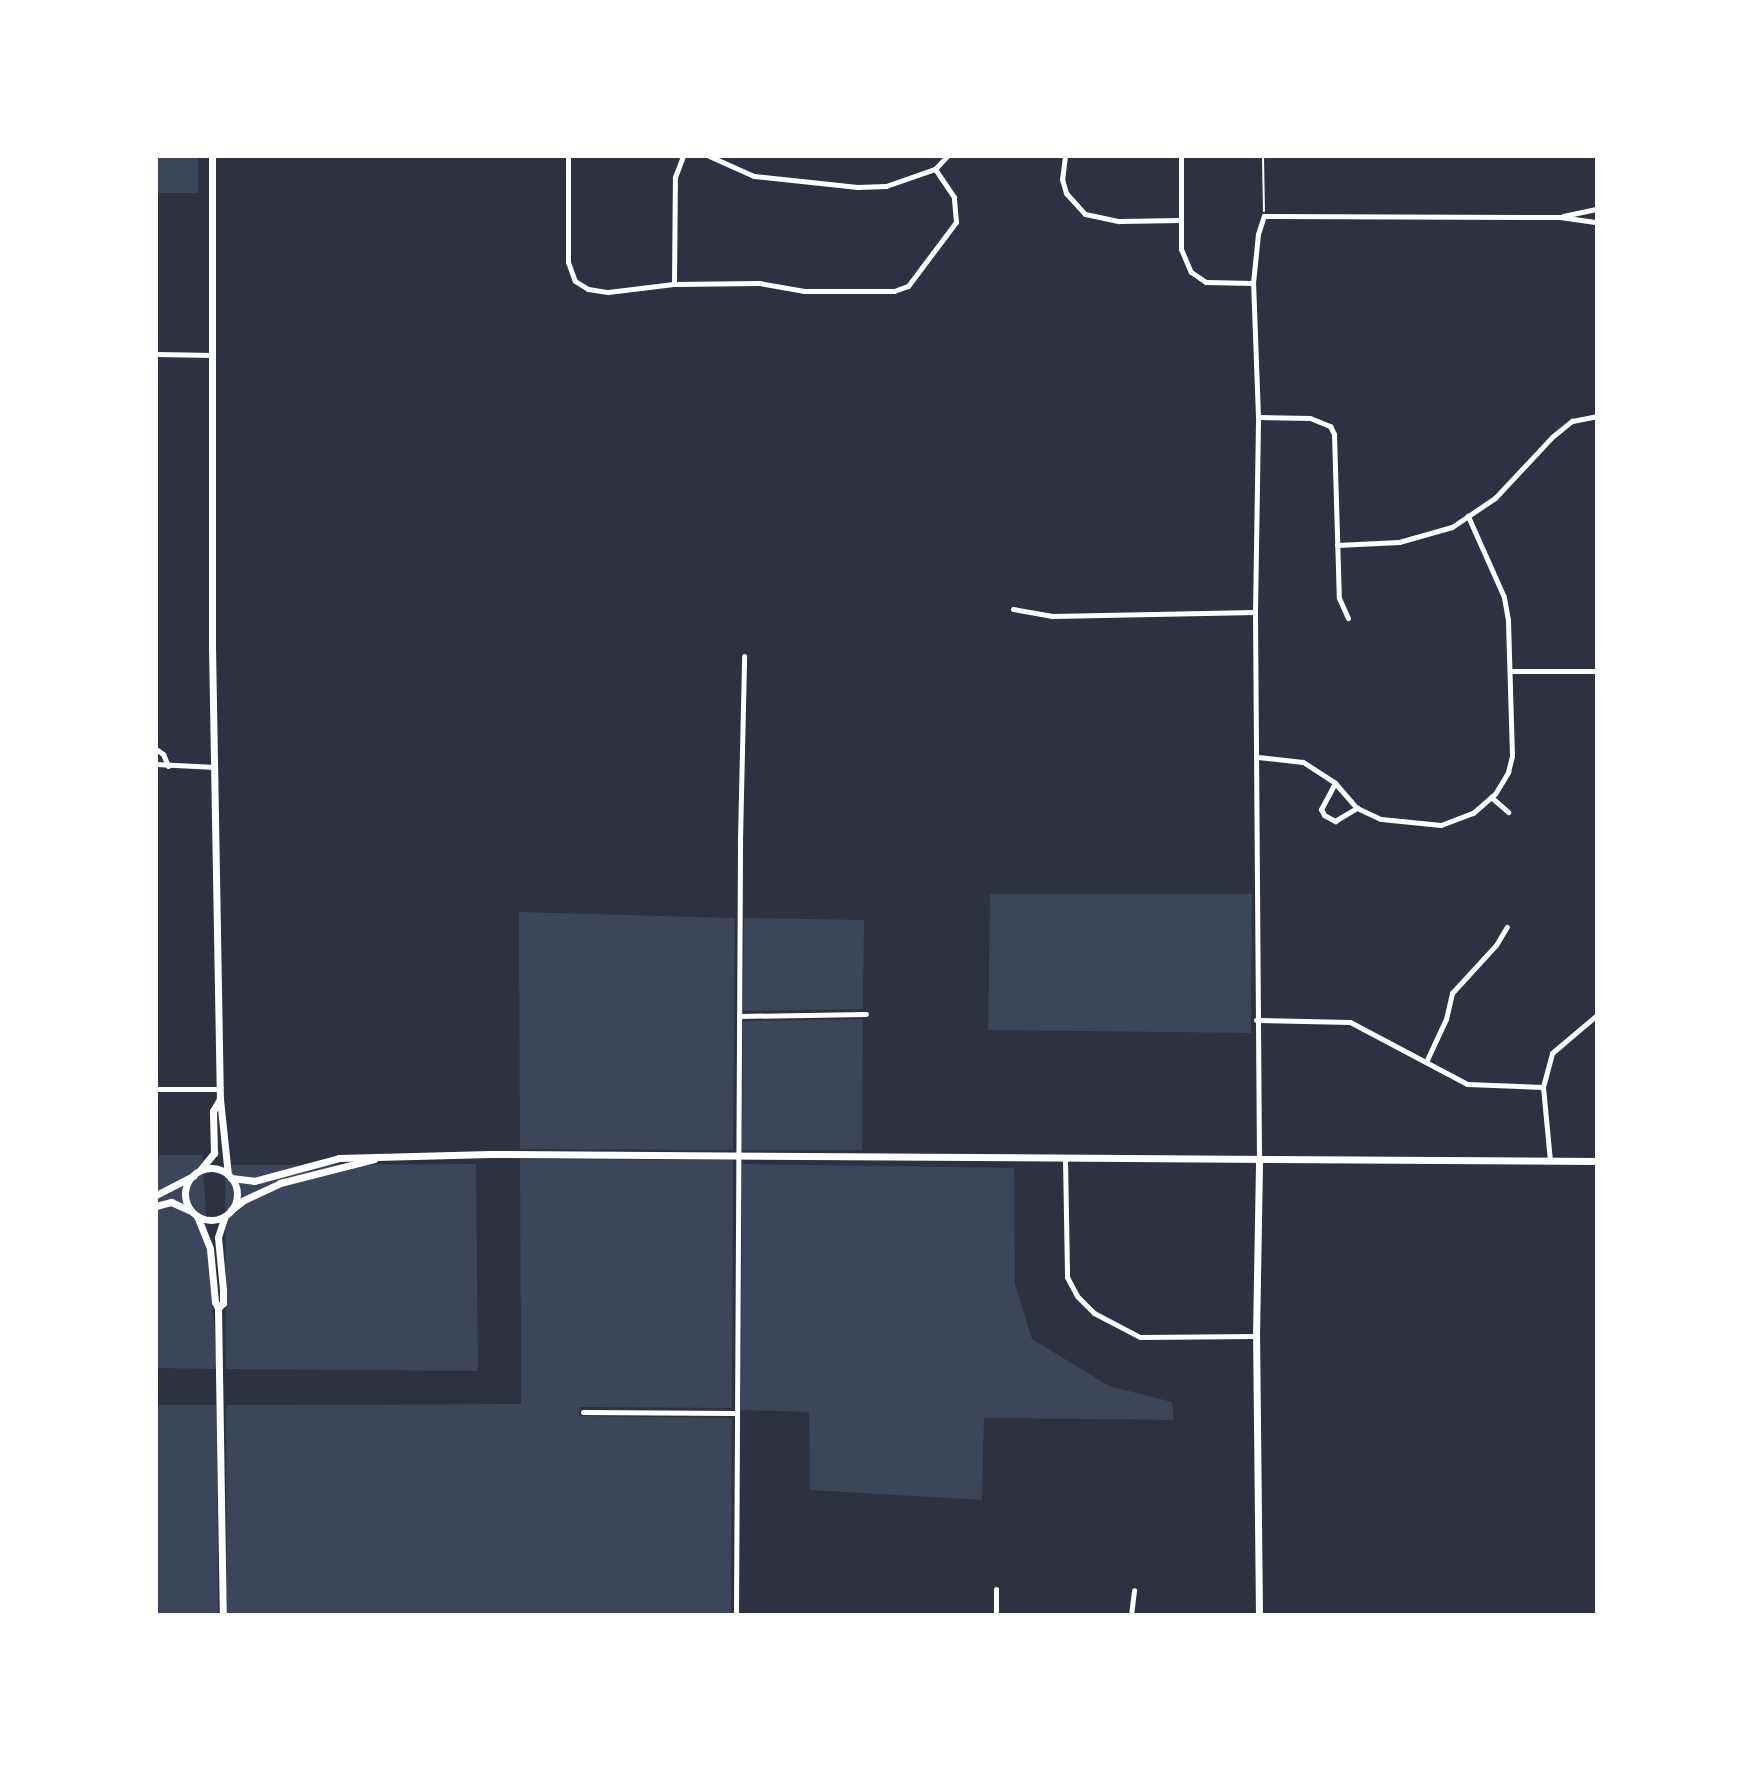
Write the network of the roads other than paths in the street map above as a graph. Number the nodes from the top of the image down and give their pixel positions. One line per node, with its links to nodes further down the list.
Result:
1 (212, 156): 16 (street)
2 (568, 156): 14 (street)
3 (683, 156): 14 (street)
4 (709, 156): 8 (street)
5 (947, 156): 8 (street)
6 (1065, 156): 11 (street)
7 (1181, 156): 11 (street)
8 (935, 169): 14 (street)
9 (1597, 209): 10 (street)
10 (1560, 217): 12 (street); 13 (street)
11 (1181, 220): 13 (street)
12 (1597, 222)
13 (1253, 283): 18 (street)
14 (674, 284)
15 (156, 354): 16 (street)
16 (214, 355): 31 (street)
17 (1597, 416): 19 (street)
18 (1258, 417): 20 (street); 22 (street)
19 (1468, 516): 20 (street); 25 (street)
20 (1337, 545): 23 (street)
21 (1013, 609): 22 (street)
22 (1255, 612): 28 (street)
23 (1348, 618)
24 (744, 656): 39 (street)
25 (1510, 671): 26 (street); 33 (street)
26 (1597, 671)
27 (156, 749): 30 (street)
28 (1258, 757): 32 (street); 40 (street)
29 (156, 764): 30 (street)
30 (168, 766): 31 (street)
31 (216, 767): 44 (street)
32 (1335, 783): 34 (street); 34 (street)
33 (1491, 797): 34 (street); 35 (street)
34 (1357, 808)
35 (1508, 812)
36 (1507, 927): 41 (street)
37 (866, 1014): 39 (street)
38 (1597, 1015): 42 (street)
39 (739, 1016): 46 (street)
40 (1256, 1020): 41 (street); 49 (street)
41 (1426, 1062): 42 (street)
42 (1543, 1087): 50 (street)
43 (156, 1089): 44 (street)
44 (220, 1089): 45 (street)
45 (220, 1099): 52 (street); 53 (street)
46 (737, 1155): 47 (street); 48 (street); 61 (street)
47 (376, 1158): 53 (street); 57 (street)
48 (1065, 1158): 49 (street); 59 (street)
49 (1259, 1159): 50 (street); 59 (street)
50 (1550, 1161): 51 (street)
51 (1597, 1161)
52 (196, 1173): 53 (street); 54 (street); 56 (street)
53 (230, 1176): 57 (street)
54 (156, 1195)
55 (156, 1206): 56 (street)
56 (194, 1213): 57 (street); 58 (street)
57 (228, 1213): 58 (street)
58 (218, 1308): 64 (street)
59 (1256, 1336): 68 (street)
60 (583, 1412): 61 (street)
61 (736, 1413): 65 (street)
62 (996, 1589): 66 (street)
63 (1134, 1590): 67 (street)
64 (223, 1615)
65 (736, 1615)
66 (996, 1615)
67 (1131, 1615)
68 (1259, 1615)

